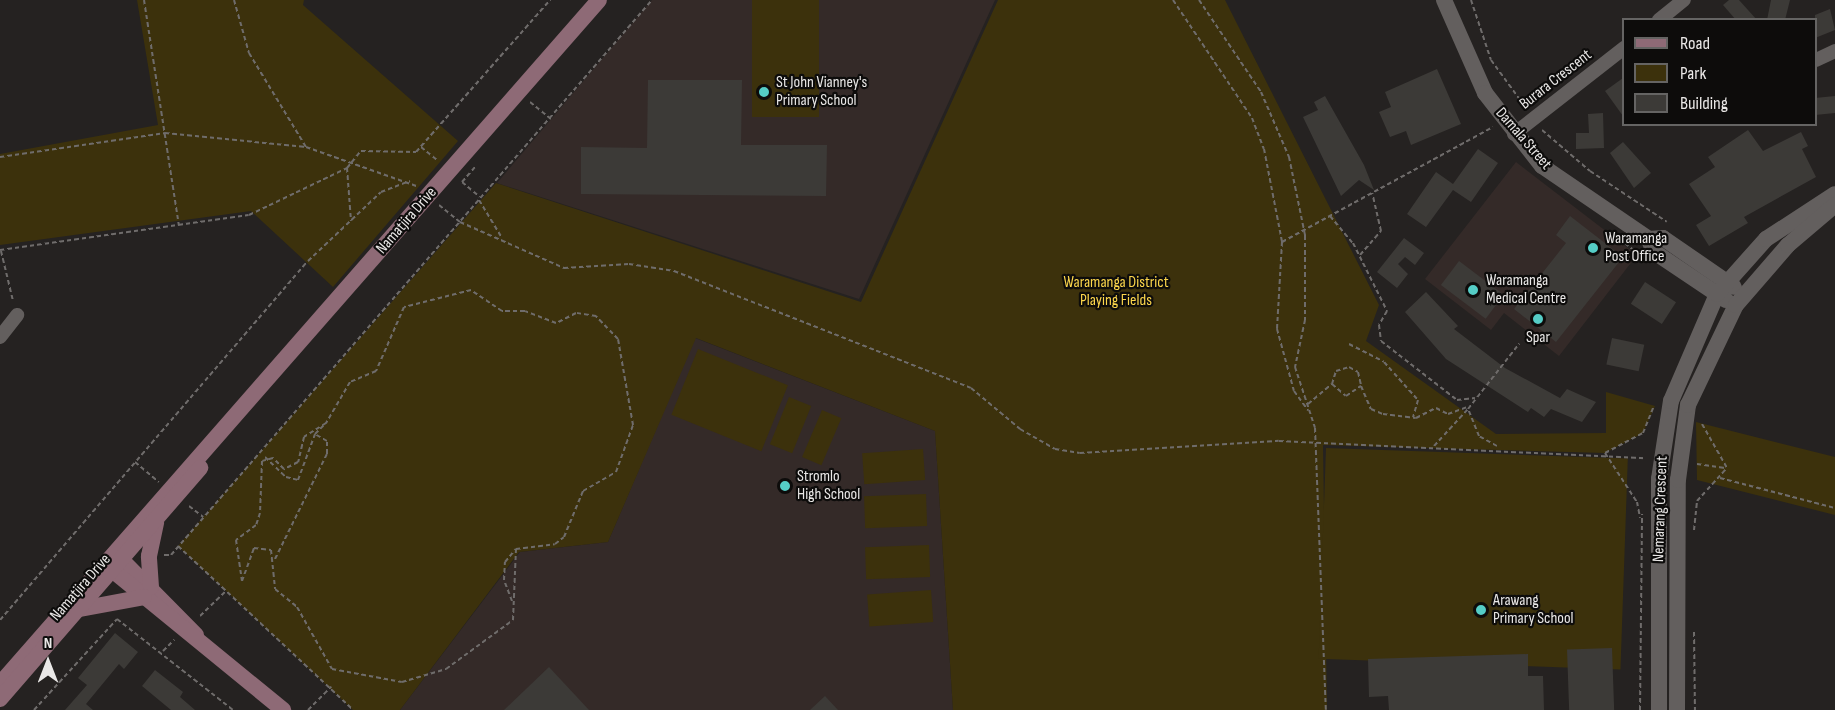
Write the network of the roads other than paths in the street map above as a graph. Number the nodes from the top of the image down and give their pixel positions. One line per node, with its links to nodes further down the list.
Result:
1 (599, 0): 15 (main road, Namatjira Drive)
2 (1444, 0): 8 (street, Damala Street)
3 (1684, 0): 4 (street)
4 (1662, 18)
5 (1835, 51): 7 (street)
6 (1622, 53): 8 (street, Burara Crescent)
7 (1817, 59)
8 (1508, 134): 11 (street, Damala Street)
9 (1835, 194): 11 (street, Nemarang Crescent)
10 (1835, 205): 12 (street, Nemarang Crescent)
11 (1722, 288): 12 (street, Damala Street); 23 (street, Nemarang Crescent)
12 (1741, 300): 24 (street, Nemarang Crescent)
13 (17, 315): 14 (street)
14 (0, 337)
15 (214, 441): 16 (main road, Namatjira Drive); 17 (main road, Namatjira Drive)
16 (157, 519): 17 (main road, Namatjira Drive); 18 (main road)
17 (113, 561): 18 (main road); 19 (main road, Namatjira Drive); 20 (main road, Namatjira Drive)
18 (148, 592): 19 (main road); 22 (main road)
19 (80, 609): 21 (main road, Namatjira Drive)
20 (0, 684)
21 (0, 699)
22 (283, 710)
23 (1659, 710)
24 (1677, 710)

